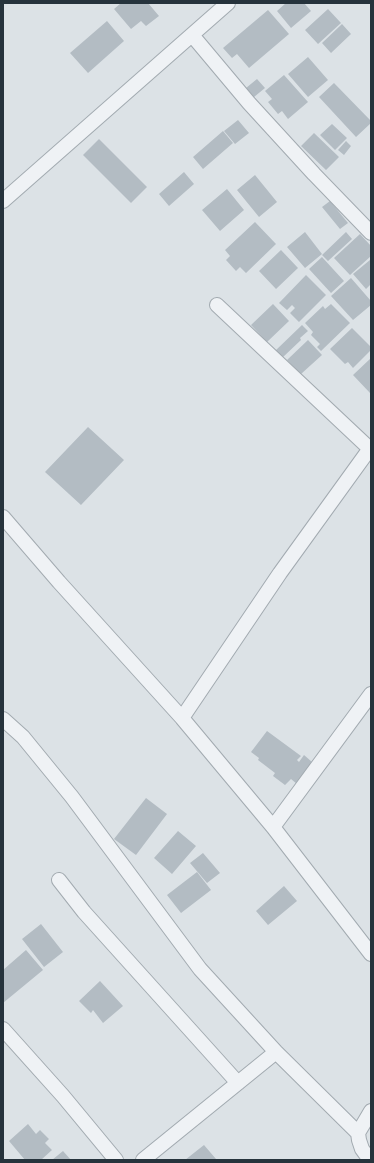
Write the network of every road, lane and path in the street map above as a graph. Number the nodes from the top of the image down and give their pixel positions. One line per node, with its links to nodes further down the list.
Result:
1 (228, 3): 2 (street)
2 (192, 35): 3 (street); 4 (street)
3 (3, 201)
4 (371, 233)
5 (217, 305): 6 (street)
6 (370, 448): 9 (street)
7 (3, 517): 9 (street)
8 (371, 694): 11 (street)
9 (182, 718): 11 (street)
10 (3, 719): 15 (street)
11 (273, 827): 13 (street)
12 (59, 880): 16 (street)
13 (371, 954)
14 (3, 1029): 19 (street)
15 (276, 1052): 16 (street); 18 (street)
16 (238, 1083): 20 (street)
17 (371, 1111): 18 (street)
18 (358, 1133): 21 (street)
19 (116, 1160)
20 (143, 1160)
21 (370, 1160)

